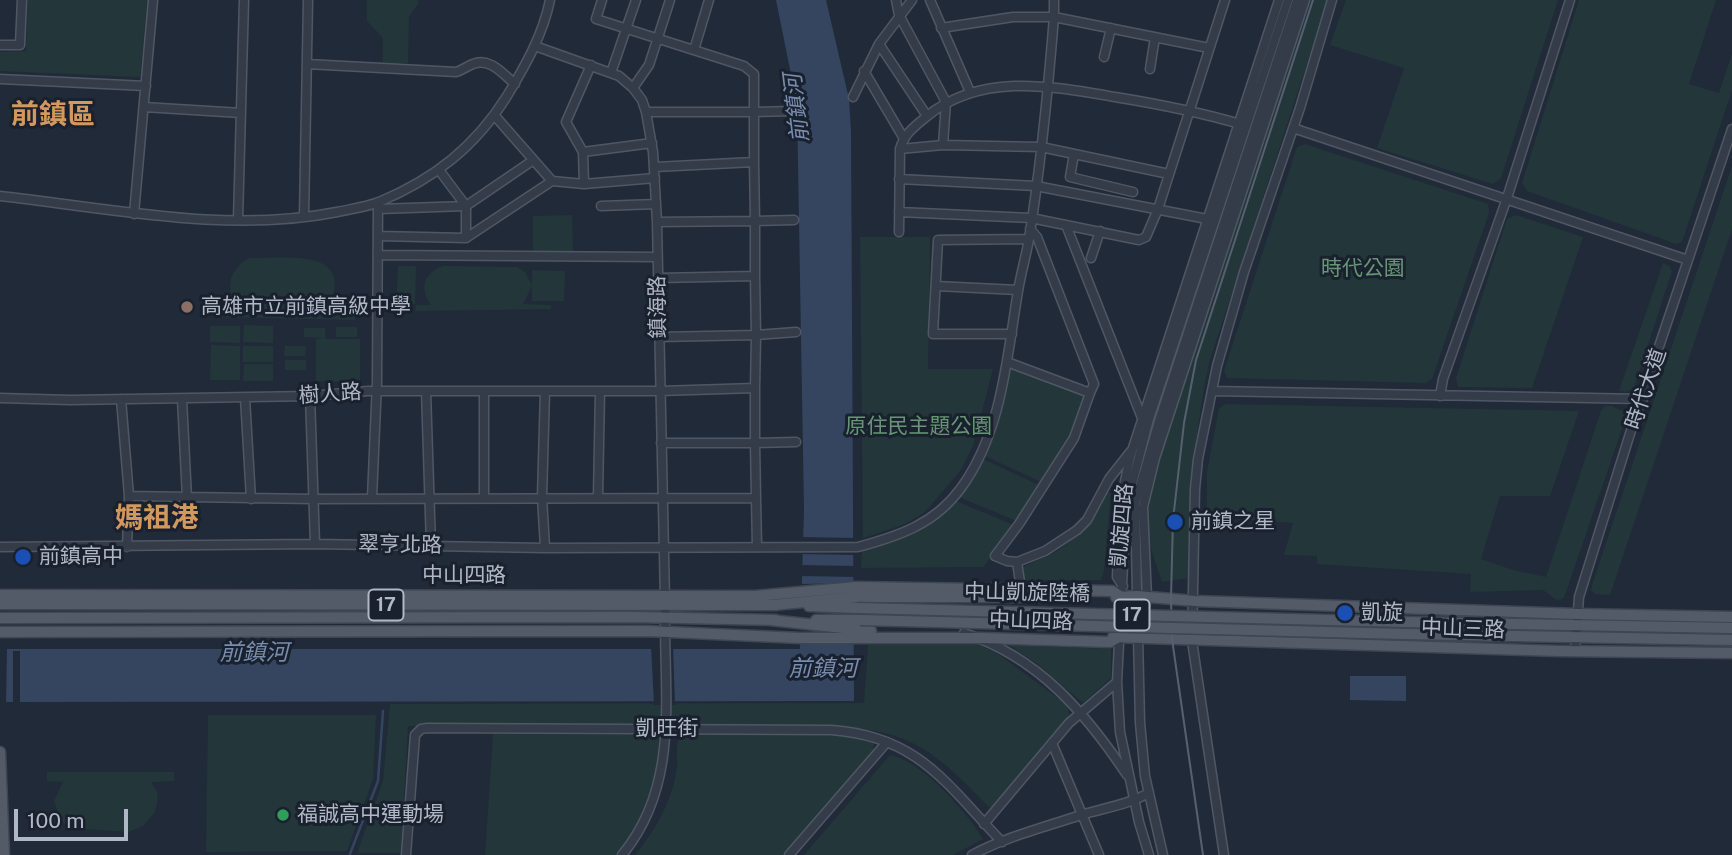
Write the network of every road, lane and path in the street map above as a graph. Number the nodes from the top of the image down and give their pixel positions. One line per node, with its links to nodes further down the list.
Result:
1 (22, 0): 29 (street)
2 (153, 0): 42 (street)
3 (244, 0): 52 (street)
4 (308, 0): 34 (street)
5 (550, 0): 30 (street)
6 (602, 0): 25 (street)
7 (636, 0): 25 (street)
8 (670, 0): 27 (street)
9 (709, 0): 32 (street)
10 (896, 0): 21 (street)
11 (912, 0): 21 (street)
12 (930, 0): 23 (street)
13 (1054, 0): 22 (street)
14 (1225, 0): 31 (street)
15 (1279, 0): 55 (street, 凱旋四路)
16 (1288, 0): 55 (street, 凱旋四路)
17 (1297, 0): 55 (street, 凱旋四路)
18 (1305, 0): 55 (street, 凱旋四路)
19 (1332, 0): 56 (street)
20 (1570, 0): 77 (street)
21 (899, 15): 28 (street); 46 (street)
22 (1054, 17): 23 (street); 24 (street); 41 (street)
23 (941, 28): 44 (street)
24 (1111, 28): 26 (street); 33 (street)
25 (625, 29): 27 (street); 38 (street)
26 (1155, 37): 31 (street); 36 (street)
27 (657, 39): 32 (street); 43 (street)
28 (879, 44): 37 (street); 54 (street)
29 (0, 45)
30 (535, 46): 35 (street, 鎮海路); 40 (street)
31 (1209, 48): 48 (street)
32 (694, 50): 51 (street)
33 (1104, 57)
34 (307, 64): 40 (street); 85 (street)
35 (591, 65): 38 (street, 鎮海路); 63 (street)
36 (1150, 69)
37 (864, 71): 45 (street); 58 (street)
38 (611, 73): 43 (street, 鎮海路)
39 (0, 79): 42 (street)
40 (515, 84): 53 (street)
41 (1048, 85): 44 (street); 48 (street); 61 (street)
42 (146, 86): 47 (street)
43 (633, 88): 50 (street, 鎮海路)
44 (970, 92): 46 (street)
45 (853, 97)
46 (946, 102): 54 (street); 60 (street)
47 (144, 107): 52 (street); 84 (street)
48 (1189, 110): 55 (street); 69 (street)
49 (792, 111): 51 (street)
50 (646, 112): 51 (street); 59 (street, 鎮海路)
51 (754, 112): 66 (street)
52 (241, 113): 88 (street)
53 (495, 116): 65 (street); 68 (street)
54 (926, 116): 58 (street)
55 (1250, 127): 87 (street, 凱旋四路); 154 (street, 凱旋四路); 156 (street, 凱旋四路)
56 (1293, 128): 77 (street); 119 (street)
57 (1732, 129): 102 (street, 時代大道)
58 (903, 137): 62 (street)
59 (652, 143): 63 (street); 67 (street, 鎮海路)
60 (943, 145): 61 (street); 62 (street)
61 (1041, 147): 64 (street); 74 (street)
62 (900, 149): 71 (street)
63 (583, 152): 73 (street)
64 (1074, 154): 69 (street); 75 (street)
65 (532, 161): 72 (street); 80 (street)
66 (754, 162): 67 (street); 90 (street)
67 (654, 167): 70 (street, 鎮海路)
68 (439, 170): 79 (street); 80 (street)
69 (1169, 174): 82 (street)
70 (654, 178): 73 (street); 78 (street, 鎮海路)
71 (899, 179): 74 (street); 83 (street)
72 (552, 181): 73 (street); 97 (street)
73 (584, 184)
74 (1036, 186): 82 (street); 86 (street)
75 (1133, 192)
76 (0, 196): 84 (street)
77 (1507, 198): 102 (street); 122 (street)
78 (656, 204): 81 (street); 91 (street, 鎮海路)
79 (378, 206): 80 (street); 85 (street); 96 (street)
80 (466, 206): 97 (street)
81 (601, 206)
82 (1158, 209): 87 (street); 95 (street)
83 (899, 212): 86 (street); 94 (street)
84 (134, 214): 88 (street)
85 (304, 217): 88 (street)
86 (1031, 218): 92 (street); 93 (street)
87 (1207, 219): 128 (street, 凱旋四路)
88 (238, 220)
89 (794, 220): 90 (street)
90 (755, 221): 91 (street); 103 (street)
91 (657, 222): 100 (street, 鎮海路)
92 (1066, 225): 95 (street); 128 (street)
93 (1030, 229): 98 (street); 120 (street)
94 (899, 232)
95 (1100, 232): 101 (street)
96 (378, 236): 97 (street); 99 (street)
97 (466, 238)
98 (1029, 239): 105 (street); 106 (street)
99 (378, 255): 100 (street); 113 (street)
100 (657, 257): 104 (street, 鎮海路)
101 (1091, 258)
102 (1689, 260): 127 (street, 時代大道)
103 (755, 276): 104 (street); 109 (street)
104 (658, 278): 110 (street, 鎮海路)
105 (936, 286): 106 (street); 108 (street)
106 (1018, 290): 108 (street)
107 (796, 332): 109 (street)
108 (1012, 334): 111 (street)
109 (756, 335): 110 (street); 112 (street)
110 (659, 337): 118 (street, 鎮海路)
111 (1007, 362): 120 (street); 149 (street, 翠亨北路)
112 (755, 388): 118 (street, 樹人路); 131 (street)
113 (377, 391): 114 (street, 樹人路); 121 (street, 樹人路); 138 (street)
114 (426, 391): 115 (street, 樹人路); 139 (street)
115 (484, 391): 116 (street, 樹人路); 134 (street)
116 (545, 391): 117 (street, 樹人路); 135 (street)
117 (600, 391): 118 (street, 樹人路); 136 (street)
118 (660, 391): 130 (street, 鎮海路)
119 (1212, 391): 122 (street); 158 (street)
120 (1090, 393): 151 (street)
121 (310, 396): 124 (street, 樹人路); 142 (street)
122 (1440, 396): 127 (street)
123 (0, 398): 125 (street, 樹人路)
124 (246, 398): 126 (street, 樹人路); 141 (street)
125 (121, 399): 126 (street, 樹人路); 133 (street)
126 (182, 399): 137 (street)
127 (1643, 400): 161 (street, 時代大道)
128 (1142, 418): 132 (street, 凱旋四路)
129 (796, 442): 131 (street)
130 (661, 443): 131 (street); 143 (street, 鎮海路)
131 (755, 443): 140 (street)
132 (1133, 449): 151 (street); 154 (street, 凱旋四路)
133 (129, 496): 137 (street); 147 (street)
134 (485, 497): 135 (street); 139 (street)
135 (542, 497): 136 (street); 150 (street)
136 (598, 497): 143 (street)
137 (187, 498): 141 (street)
138 (372, 498): 139 (street); 142 (street)
139 (431, 498): 145 (street)
140 (756, 498): 143 (street); 149 (street)
141 (251, 499): 142 (street)
142 (312, 499): 144 (street)
143 (662, 499): 148 (street, 鎮海路)
144 (315, 544): 145 (street, 翠亨北路); 147 (street, 翠亨北路)
145 (432, 546): 150 (street, 翠亨北路)
146 (0, 547): 147 (street, 翠亨北路)
147 (127, 547)
148 (662, 547): 149 (street, 翠亨北路); 150 (street, 翠亨北路); 157 (street, 鎮海路)
149 (757, 547)
150 (545, 548)
151 (1017, 562): 152 (street)
152 (1021, 589): 153 (main road, 中山四路 / 17); 154 (main road, 中山四路 / 17)
153 (856, 592): 154 (main road, 中山四路 / 17); 157 (main road, 中山四路 / 17); 160 (main road, 17)
154 (1122, 592): 156 (main road, 中山四路 / 17); 173 (street, 凱旋四路)
155 (0, 595): 157 (main road, 中山四路 / 17)
156 (1142, 597): 158 (main road, 中山四路 / 17); 175 (street, 凱旋四路)
157 (665, 601): 159 (main road, 中山四路 / 17); 160 (main road, 中山四路 / 17); 162 (street, 鎮海路)
158 (1195, 601): 161 (main road, 中山三路 / 17); 178 (street)
159 (0, 604)
160 (801, 604): 165 (main road, 中山凱旋陸橋 / 17, bridge)
161 (1577, 614): 163 (main road, 中山三路 / 17); 166 (street, 時代大道)
162 (665, 617): 164 (main road, 中山四路 / 17); 168 (main road, 中山四路 / 17); 172 (street, 鎮海路)
163 (1732, 617)
164 (0, 618)
165 (1406, 622): 166 (main road, 中山三路 / 17)
166 (1575, 626): 167 (main road, 中山三路 / 17); 176 (street, 時代大道)
167 (1732, 628)
168 (858, 630): 170 (main road, 中山四路 / 17); 171 (main road, 中山凱旋陸橋 / 17, bridge); 172 (main road, 17); 174 (main road, 中山四路 / 17)
169 (0, 632): 172 (main road, 17)
170 (964, 633): 173 (main road, 中山四路 / 17); 174 (street)
171 (1405, 634): 176 (main road, 中山三路 / 17)
172 (665, 635): 183 (street, 鎮海路)
173 (1119, 637): 174 (main road, 中山四路 / 17); 175 (main road, 中山四路 / 17); 181 (street, 凱旋四路)
174 (982, 638): 182 (street)
175 (1139, 638): 178 (main road, 中山四路 / 17); 188 (street, 凱旋四路)
176 (1574, 638): 177 (main road, 中山三路 / 17); 179 (street, 時代大道)
177 (1732, 640)
178 (1192, 641): 179 (main road, 中山三路 / 17); 201 (street)
179 (1575, 651): 180 (main road, 中山三路 / 17)
180 (1732, 653)
181 (1117, 682): 182 (street); 187 (street, 凱旋四路)
182 (1081, 712): 185 (street); 187 (street)
183 (665, 729): 184 (street, 凱旺街); 194 (street, 凱旺街); 195 (street, 鎮海路)
184 (887, 741): 191 (street, 凱旺街); 196 (street)
185 (1052, 743): 190 (street); 191 (street)
186 (0, 752): 193 (main road)
187 (1129, 779): 189 (street, 凱旋四路)
188 (1149, 793): 189 (street); 200 (street, 凱旋四路)
189 (1135, 801): 190 (street); 199 (street, 凱旋四路)
190 (1081, 815): 192 (street); 198 (street)
191 (985, 824): 192 (street, 凱旺街)
192 (1002, 842): 197 (street)
193 (4, 855)
194 (406, 855)
195 (622, 855)
196 (789, 855)
197 (971, 855)
198 (1099, 855)
199 (1149, 855)
200 (1163, 855)
201 (1224, 855)

